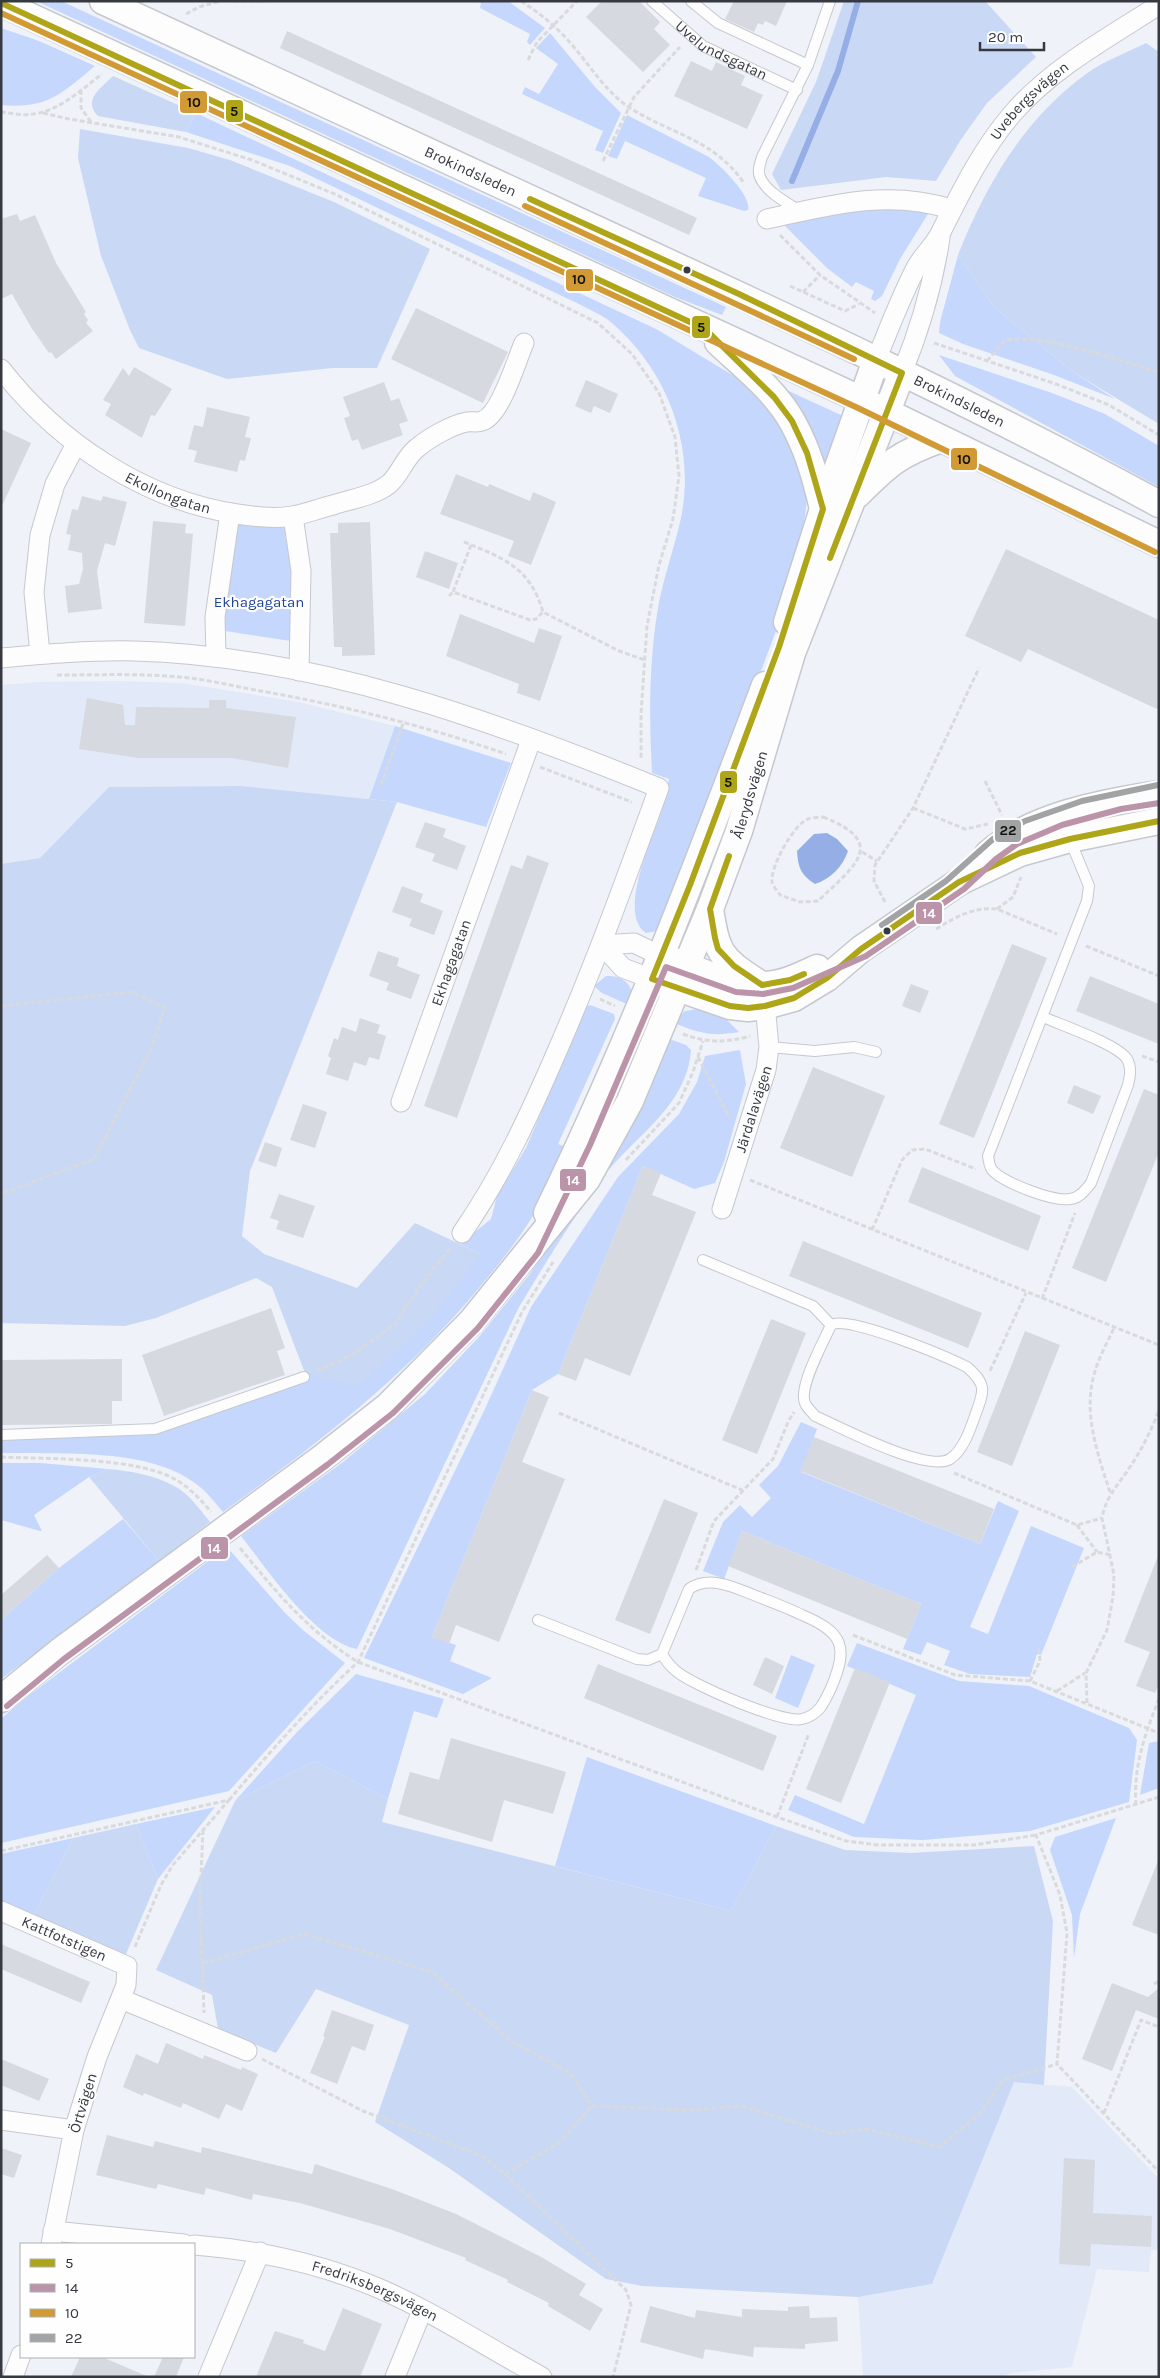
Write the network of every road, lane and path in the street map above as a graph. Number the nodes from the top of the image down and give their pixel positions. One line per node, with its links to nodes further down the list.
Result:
1 (103, 1): 37 (main road, Brokindsleden)
2 (220, 1): 12 (path)
3 (234, 1): 4 (path)
4 (265, 1)
5 (521, 1): 13 (path)
6 (577, 1): 13 (path)
7 (652, 1): 14 (lane, Uvelundsgatan)
8 (691, 1): 16 (lane, Uvelundsgatan)
9 (830, 1): 16 (lane)
10 (1, 3): 34 (main road)
11 (1159, 5): 25 (street, Uvebergsvägen)
12 (182, 17)
13 (554, 25): 15 (path); 20 (path)
14 (691, 36): 19 (lane, Uvelundsgatan); 20 (path)
15 (528, 60)
16 (808, 65): 19 (lane)
17 (104, 73): 18 (path)
18 (81, 90): 22 (path); 23 (path)
19 (797, 90): 26 (lane)
20 (628, 106): 24 (path); 27 (path)
21 (1, 112): 22 (path)
22 (43, 113): 23 (path)
23 (93, 123): 61 (path)
24 (603, 161)
25 (952, 209): 26 (street); 28 (street, Uvebergsvägen)
26 (800, 211): 27 (street)
27 (767, 219): 29 (path)
28 (940, 234): 33 (street, Uvebergsvägen); 35 (street, Uvebergsvägen)
29 (820, 275): 31 (path); 32 (path)
30 (790, 286): 31 (path)
31 (803, 292): 32 (path)
32 (859, 304): 33 (path)
33 (892, 322): 37 (street, Uvebergsvägen)
34 (704, 329): 42 (main road); 49 (main road)
35 (918, 335): 38 (path); 41 (street, Uvebergsvägen)
36 (524, 343): 51 (street)
37 (876, 360): 41 (main road, Brokindsleden); 42 (main road, Ålerydsvägen)
38 (986, 362): 40 (path); 44 (path)
39 (1, 369): 46 (street, Ekollongatan)
40 (1159, 372)
41 (902, 373): 43 (main road, Ålerydsvägen); 48 (main road, Brokindsleden)
42 (862, 400): 43 (main road); 49 (main road, Ålerydsvägen)
43 (886, 412): 45 (main road); 47 (main road, Ålerydsvägen)
44 (1159, 435)
45 (941, 439): 47 (main road); 54 (main road)
46 (76, 444): 50 (street, Ekollongatan); 58 (street)
47 (852, 500): 78 (main road, Ålerydsvägen)
48 (1159, 504)
49 (823, 509): 82 (main road, Ålerydsvägen)
50 (230, 513): 51 (street); 59 (street, Ekollongatan)
51 (292, 516): 63 (street)
52 (464, 542): 53 (path)
53 (471, 544): 55 (path); 57 (path)
54 (1159, 544)
55 (454, 592): 56 (path); 57 (path)
56 (449, 596)
57 (543, 612): 61 (path)
58 (40, 654): 59 (street); 60 (street)
59 (216, 657): 63 (street)
60 (1, 658)
61 (645, 660): 68 (path)
62 (979, 668): 71 (path)
63 (299, 671): 66 (street)
64 (49, 675): 65 (path)
65 (404, 721): 67 (path); 69 (path)
66 (531, 740): 67 (street, Ekhagagatan); 68 (street)
67 (523, 760): 68 (path); 92 (street, Ekhagagatan)
68 (641, 781): 81 (street)
69 (381, 785)
70 (1159, 794): 74 (main road)
71 (913, 808): 73 (path); 76 (path)
72 (1159, 821): 74 (main road)
73 (996, 822)
74 (1064, 828): 80 (lane); 86 (main road)
75 (862, 852): 75 (path); 76 (path)
76 (878, 862): 77 (path)
77 (885, 902)
78 (710, 909): 84 (main road, Ålerydsvägen); 86 (main road)
79 (932, 931): 80 (path)
80 (1073, 941): 83 (path); 87 (lane)
81 (602, 945): 82 (street); 82 (street); 101 (street)
82 (657, 968): 84 (main road); 102 (main road, Ålerydsvägen)
83 (1159, 976)
84 (681, 977): 86 (main road); 88 (main road, Ålerydsvägen)
85 (1, 1006): 97 (path)
86 (766, 1017): 89 (path); 90 (lane); 93 (street, Järdalavägen)
87 (1043, 1017): 95 (lane); 98 (lane)
88 (661, 1026): 89 (path); 102 (main road, Ålerydsvägen)
89 (703, 1041): 91 (path)
90 (876, 1052)
91 (698, 1057): 93 (path); 94 (path)
92 (401, 1102)
93 (743, 1144): 96 (street, Järdalavägen)
94 (623, 1164)
95 (991, 1168): 98 (lane); 100 (path)
96 (734, 1173): 99 (street, Järdalavägen); 100 (path)
97 (1, 1194)
98 (1072, 1199): 106 (path)
99 (722, 1209)
100 (872, 1230): 105 (path)
101 (462, 1233): 110 (path)
102 (530, 1250): 136 (main road, Ålerydsvägen)
103 (554, 1260): 132 (path)
104 (703, 1260): 107 (lane)
105 (1026, 1293): 106 (path); 111 (path)
106 (1042, 1299): 108 (path)
107 (831, 1324): 111 (lane); 112 (lane)
108 (1114, 1328): 109 (path); 119 (path)
109 (1159, 1345)
110 (304, 1377): 115 (lane)
111 (983, 1385): 117 (lane)
112 (805, 1404): 117 (lane); 118 (path)
113 (559, 1413): 118 (path)
114 (1158, 1413): 119 (path)
115 (1, 1435)
116 (1, 1457): 120 (path)
117 (940, 1462): 122 (path)
118 (742, 1490): 127 (path)
119 (1110, 1492): 121 (path)
120 (216, 1518)
121 (1102, 1518): 122 (path); 125 (path)
122 (1076, 1525): 124 (path)
123 (235, 1542): 132 (path)
124 (1098, 1552): 125 (path); 126 (path)
125 (1111, 1555): 133 (path)
126 (1072, 1567)
127 (698, 1582): 129 (lane); 131 (lane)
128 (538, 1620): 131 (lane)
129 (837, 1639): 134 (path); 139 (lane)
130 (1039, 1649): 134 (path)
131 (662, 1654): 139 (lane)
132 (358, 1662): 143 (path); 145 (path)
133 (1086, 1672): 135 (path); 138 (path)
134 (1030, 1681): 135 (path)
135 (1056, 1691): 138 (path)
136 (1, 1698)
137 (1159, 1700): 140 (path)
138 (1087, 1704): 140 (path)
139 (807, 1718): 145 (path)
140 (1147, 1728): 141 (path); 144 (path)
141 (1159, 1733)
142 (1159, 1796): 144 (path)
143 (229, 1800): 146 (path); 148 (path)
144 (1136, 1805): 147 (path)
145 (777, 1817): 147 (path)
146 (203, 1829): 150 (path); 151 (path)
147 (1036, 1835): 158 (path)
148 (1, 1851)
149 (1, 1911): 151 (street, Kattfotstigen)
150 (203, 1963): 156 (path); 159 (path)
151 (127, 1966): 154 (street, Örtvägen)
152 (1159, 1981): 153 (path)
153 (1154, 1984)
154 (120, 1999): 156 (street); 162 (street, Örtvägen)
155 (1159, 2027): 160 (path)
156 (199, 2031): 157 (street)
157 (247, 2051): 164 (path)
158 (1057, 2064): 159 (path); 160 (path)
159 (592, 2106): 164 (path)
160 (1104, 2113): 163 (path)
161 (1, 2120): 162 (street)
162 (74, 2130): 165 (street, Örtvägen)
163 (1159, 2172)
164 (505, 2174): 173 (path)
165 (52, 2238): 166 (street)
166 (162, 2243)
167 (195, 2245): 168 (street, Fredriksbergsvägen)
168 (260, 2252): 169 (street, Fredriksbergsvägen); 170 (street)
169 (422, 2311): 171 (street); 172 (street, Fredriksbergsvägen)
170 (208, 2377)
171 (395, 2377)
172 (542, 2377)
173 (613, 2377)

